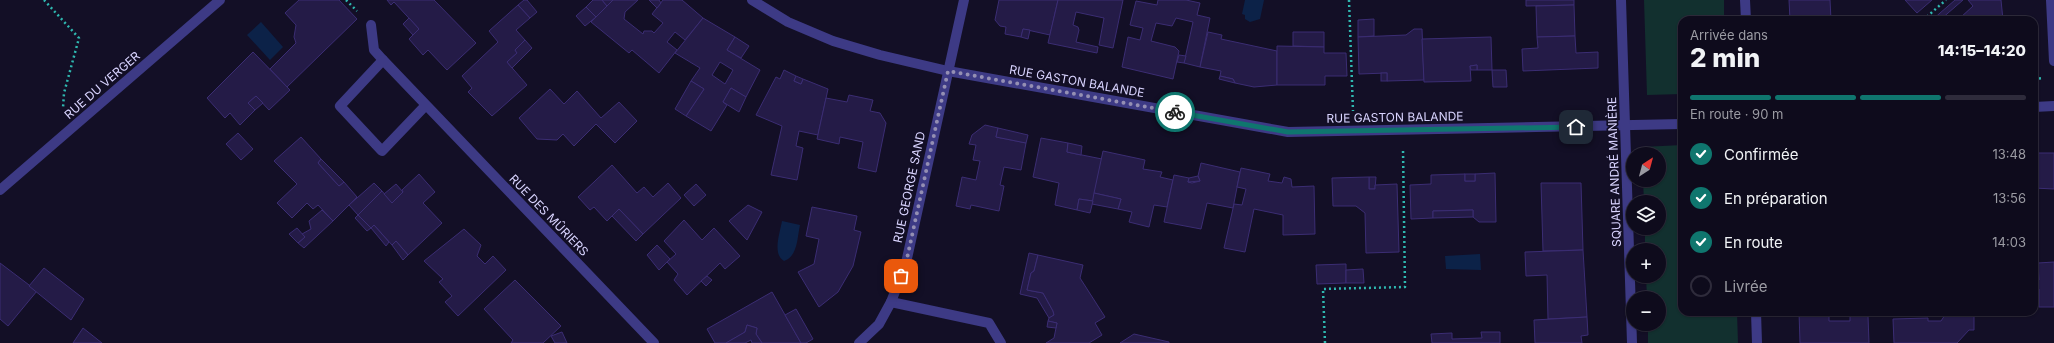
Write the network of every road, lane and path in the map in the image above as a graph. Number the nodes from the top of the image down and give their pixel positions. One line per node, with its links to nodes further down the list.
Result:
1 (44, 0): 19 (path)
2 (220, 0): 24 (street, RUE DU VERGER)
3 (752, 0): 15 (street, RUE GASTON BALANDE)
4 (964, 0): 15 (street, RUE GEORGE SAND)
5 (1349, 0): 23 (path)
6 (1622, 0): 21 (street, SQUARE ANDRÉ MANIÈRE)
7 (1745, 0): 10 (street)
8 (1946, 0): 11 (path)
9 (2051, 0): 14 (street)
10 (1746, 16)
11 (1928, 16)
12 (371, 25): 13 (street, RUE DES MÛRIERS)
13 (383, 60): 16 (street, RUE DES MÛRIERS); 16 (street)
14 (2054, 61)
15 (948, 71): 23 (street, RUE GASTON BALANDE); 25 (street, RUE GEORGE SAND)
16 (426, 105): 27 (street, RUE DES MÛRIERS)
17 (2054, 106): 18 (street)
18 (2038, 107)
19 (63, 108)
20 (1678, 124): 21 (street, RUE GASTON BALANDE)
21 (1626, 126): 22 (street, RUE GASTON BALANDE); 31 (street, SQUARE ANDRÉ MANIÈRE)
22 (1403, 130): 23 (street, RUE GASTON BALANDE); 30 (path)
23 (1354, 131)
24 (0, 190)
25 (891, 302): 28 (street, RUE GEORGE SAND); 29 (street)
26 (1756, 316): 32 (street)
27 (654, 343)
28 (859, 343)
29 (1001, 343)
30 (1325, 343)
31 (1632, 343)
32 (1757, 343)

